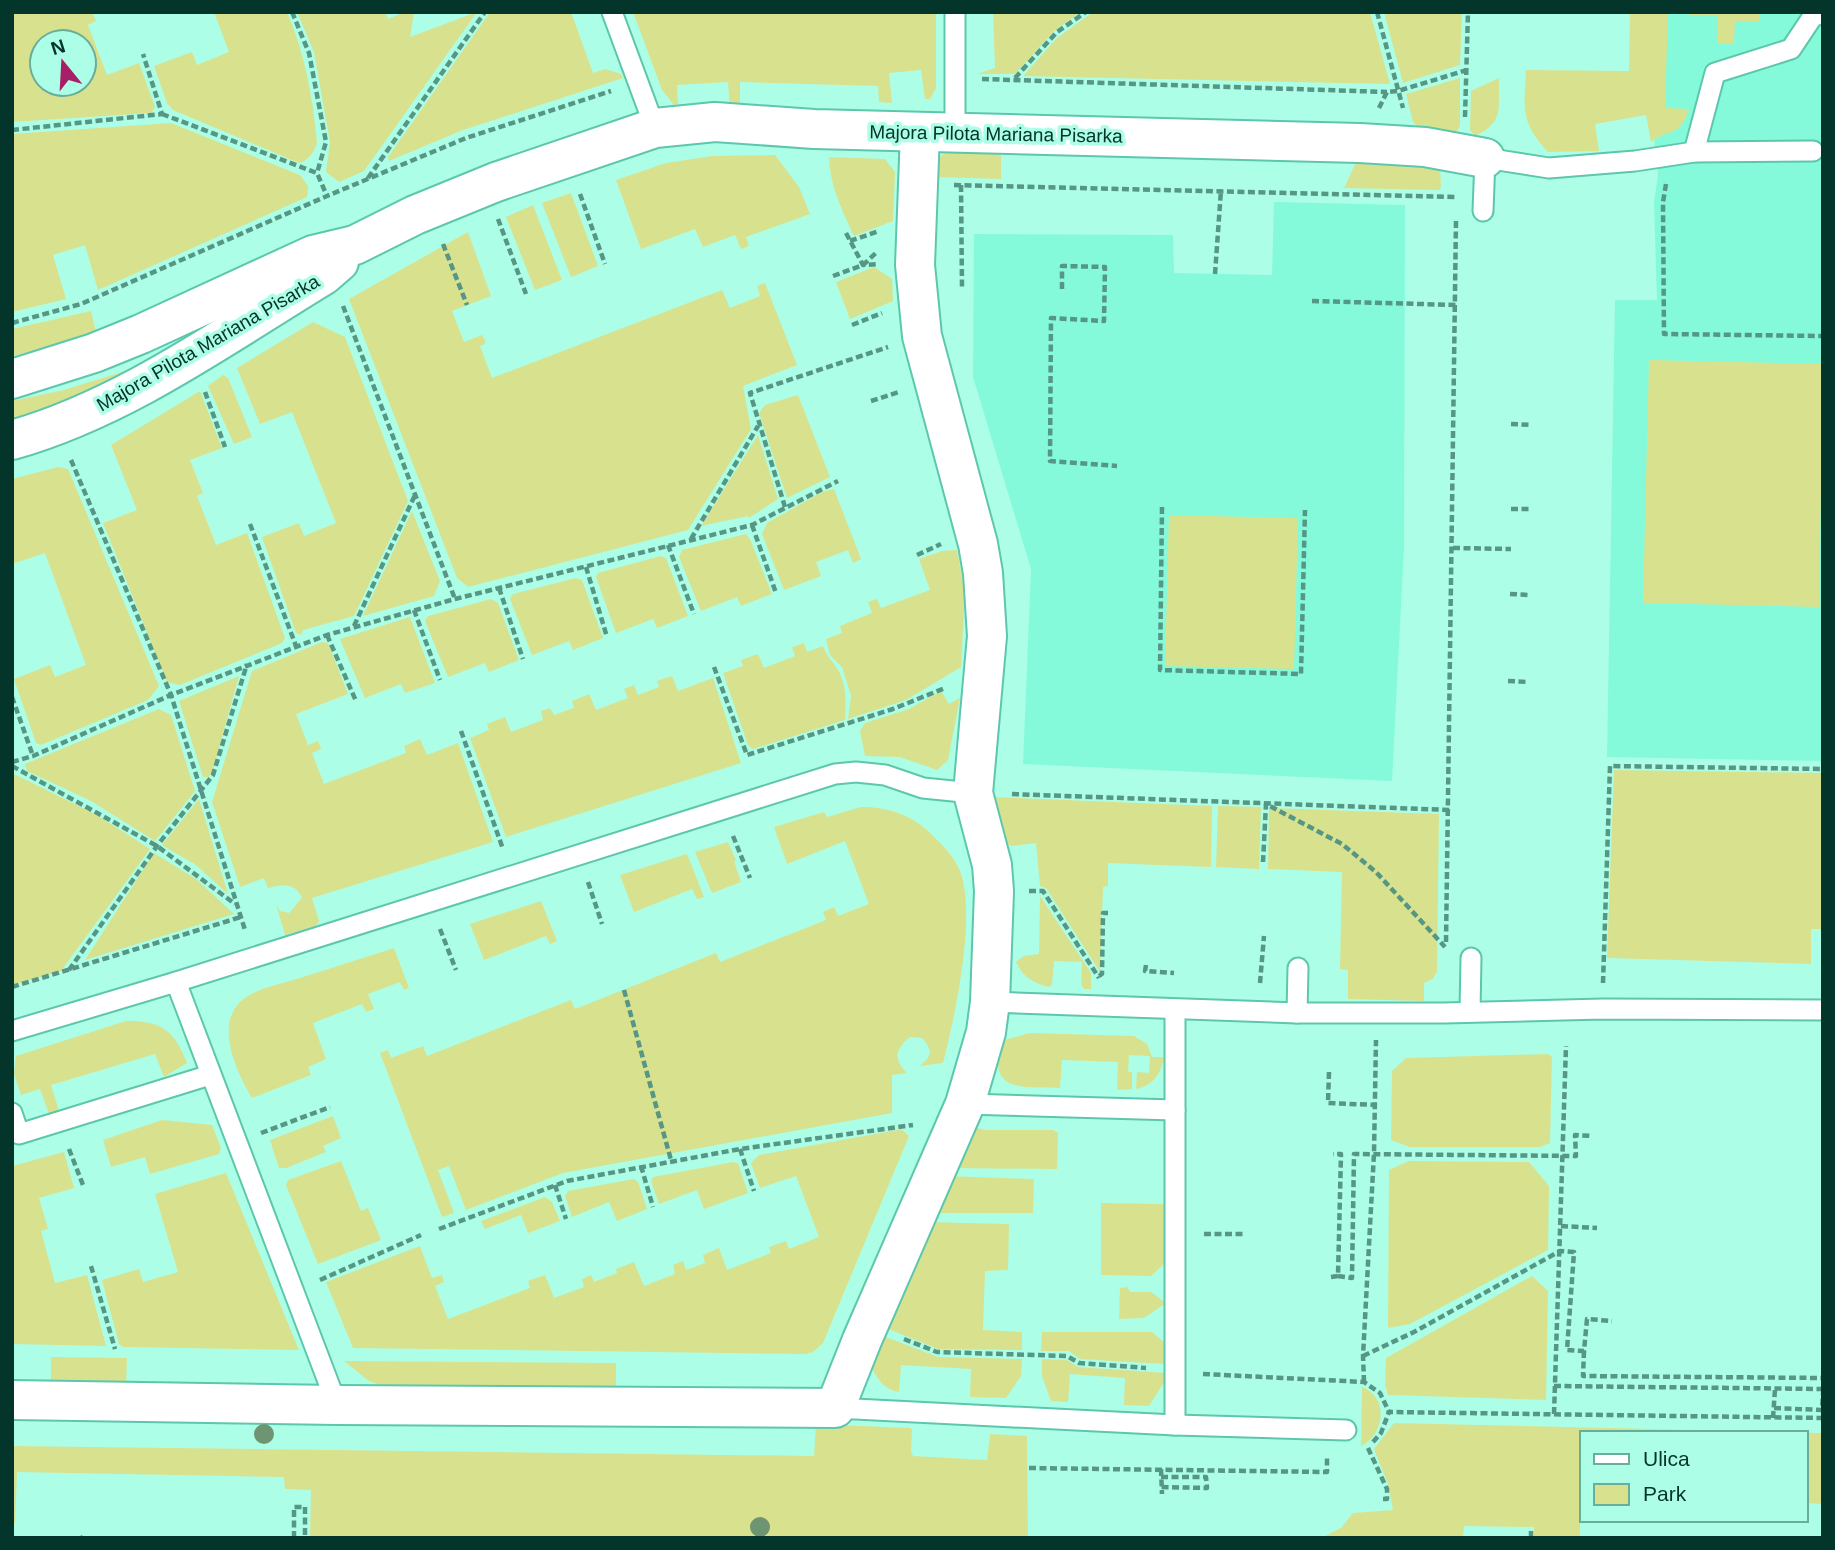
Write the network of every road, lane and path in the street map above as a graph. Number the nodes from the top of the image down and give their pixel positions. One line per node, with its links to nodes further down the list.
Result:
1 (292, 12): 24 (path)
2 (485, 12): 25 (path)
3 (612, 12): 13 (lane)
4 (955, 12): 11 (lane)
5 (1086, 12): 12 (path)
6 (1377, 12): 10 (path)
7 (1468, 12): 10 (path)
8 (1823, 14): 21 (lane)
9 (143, 54): 16 (path)
10 (1467, 70): 15 (path)
11 (957, 79): 12 (path); 19 (lane)
12 (1014, 79): 14 (path)
13 (638, 82): 17 (lane); 25 (path)
14 (1387, 92)
15 (1466, 103)
16 (162, 114): 18 (path); 24 (path)
17 (655, 128): 19 (street, Majora Pilota Mariana Pisarka); 39 (street, Majora Pilota Mariana Pisarka)
18 (12, 130)
19 (937, 133): 23 (street, Majora Pilota Mariana Pisarka); 26 (street)
20 (1813, 151): 21 (lane, Majora Pilota Mariana Pisarka)
21 (1694, 152): 22 (lane, Majora Pilota Mariana Pisarka)
22 (1664, 156): 23 (lane, Majora Pilota Mariana Pisarka); 56 (path)
23 (1485, 158): 33 (lane)
24 (317, 173): 31 (path)
25 (367, 179): 31 (path)
26 (918, 183): 27 (path); 107 (street)
27 (961, 185): 30 (path); 46 (path)
28 (577, 186): 41 (path)
29 (1456, 189): 32 (path)
30 (1221, 190): 32 (path); 44 (path)
31 (327, 196): 54 (path)
32 (1455, 197): 52 (path)
33 (1483, 211)
34 (496, 216): 48 (path)
35 (886, 229): 38 (path)
36 (846, 233): 38 (path)
37 (441, 237): 51 (path)
38 (850, 241): 42 (path)
39 (355, 246): 58 (street, Majora Pilota Mariana Pisarka); 63 (street, Majora Pilota Mariana Pisarka)
40 (880, 249): 42 (path)
41 (605, 264)
42 (863, 265): 43 (path); 45 (path)
43 (886, 268)
44 (1215, 274)
45 (833, 276)
46 (962, 288)
47 (1062, 289): 66 (path)
48 (526, 294)
49 (340, 299): 68 (path)
50 (1312, 301): 52 (path)
51 (467, 305)
52 (1456, 305): 78 (path)
53 (887, 311): 55 (path)
54 (12, 323)
55 (852, 325)
56 (1823, 336)
57 (864, 356): 62 (path)
58 (12, 379)
59 (202, 385): 64 (path)
60 (1511, 424): 61 (path)
61 (1532, 425)
62 (758, 426): 70 (path); 76 (path)
63 (12, 440)
64 (225, 447)
65 (70, 456): 99 (path)
66 (1117, 466)
67 (838, 481): 70 (path)
68 (415, 495): 85 (path); 88 (path)
69 (1162, 507): 73 (path)
70 (785, 508): 75 (path)
71 (1511, 509): 72 (path)
72 (1531, 509)
73 (1305, 510)
74 (250, 524): 91 (path)
75 (752, 525): 76 (path); 82 (path)
76 (690, 539): 77 (path)
77 (668, 545): 80 (path); 87 (path)
78 (1452, 548): 79 (path); 109 (path)
79 (1510, 549)
80 (586, 567): 81 (path); 90 (path)
81 (499, 588): 85 (path); 92 (path)
82 (776, 593)
83 (1510, 594): 84 (path)
84 (1529, 595)
85 (455, 599): 86 (path)
86 (414, 610): 88 (path); 95 (path)
87 (694, 614)
88 (354, 627): 89 (path)
89 (327, 635): 91 (path); 101 (path)
90 (607, 637)
91 (296, 646): 93 (path)
92 (523, 659)
93 (247, 664): 99 (path); 106 (path)
94 (714, 667): 98 (path)
95 (440, 680)
96 (1508, 681): 97 (path)
97 (1528, 682)
98 (953, 684)
99 (171, 695): 103 (path); 106 (path)
100 (12, 697): 103 (path)
101 (356, 701)
102 (461, 731): 113 (path)
103 (33, 756): 104 (path)
104 (12, 764): 111 (path)
105 (1823, 769): 136 (path)
106 (200, 792): 111 (path); 117 (path)
107 (973, 793): 108 (path); 113 (lane); 134 (street)
108 (1266, 804): 109 (path); 109 (path); 112 (path)
109 (1449, 810)
110 (733, 836): 114 (path)
111 (157, 846): 117 (path); 127 (path)
112 (1263, 862)
113 (513, 875): 131 (lane)
114 (750, 878)
115 (588, 882): 120 (path)
116 (1022, 891): 130 (path)
117 (236, 904): 119 (path)
118 (1108, 913): 130 (path)
119 (241, 917): 123 (path); 127 (path)
120 (602, 924)
121 (440, 928): 128 (path)
122 (1264, 936): 139 (path)
123 (247, 937)
124 (1471, 958): 140 (lane)
125 (1146, 965): 129 (path)
126 (1298, 968): 141 (lane)
127 (69, 970): 132 (path)
128 (456, 970)
129 (1174, 973)
130 (1098, 976): 135 (path)
131 (176, 982): 143 (lane); 146 (lane)
132 (12, 987)
133 (624, 990): 161 (path)
134 (990, 1002): 135 (lane); 151 (street)
135 (1098, 1007): 137 (lane)
136 (1603, 1009): 138 (lane); 140 (lane)
137 (1175, 1010): 139 (lane); 149 (lane)
138 (1823, 1010)
139 (1258, 1012): 141 (lane)
140 (1471, 1012): 142 (lane)
141 (1297, 1013): 142 (lane)
142 (1376, 1014): 147 (path)
143 (12, 1031)
144 (1566, 1046): 160 (path)
145 (1329, 1072): 147 (path)
146 (210, 1075): 152 (lane); 180 (lane)
147 (1376, 1105): 156 (path)
148 (330, 1107): 153 (path)
149 (1175, 1110): 151 (lane); 173 (lane)
150 (12, 1113): 152 (lane)
151 (960, 1114): 155 (path); 182 (street)
152 (59, 1122): 163 (path)
153 (260, 1134)
154 (1592, 1136): 160 (path)
155 (740, 1149): 161 (path); 165 (path)
156 (1374, 1153): 159 (path); 160 (path); 185 (path)
157 (1333, 1154): 158 (path)
158 (1341, 1154): 159 (path); 178 (path)
159 (1354, 1154): 178 (path)
160 (1562, 1156): 170 (path)
161 (671, 1160): 162 (path)
162 (641, 1166): 164 (path); 166 (path)
163 (83, 1185)
164 (555, 1185): 167 (path); 168 (path)
165 (754, 1191)
166 (653, 1207)
167 (472, 1216): 169 (path); 171 (path)
168 (566, 1219)
169 (474, 1223)
170 (1561, 1226): 172 (path); 176 (path)
171 (439, 1228)
172 (1597, 1228)
173 (1175, 1233): 174 (path); 186 (lane)
174 (1246, 1234)
175 (421, 1235): 180 (path)
176 (1560, 1251): 184 (path); 185 (path); 189 (path)
177 (91, 1266): 183 (path)
178 (1338, 1276): 179 (path)
179 (1331, 1277)
180 (294, 1292): 193 (lane)
181 (1612, 1321): 184 (path)
182 (862, 1340): 186 (path); 194 (street)
183 (114, 1349)
184 (1584, 1351): 187 (path)
185 (1363, 1356): 188 (path)
186 (1175, 1371): 188 (path); 201 (lane)
187 (1823, 1378)
188 (1364, 1381): 197 (path)
189 (1555, 1386): 190 (path); 198 (path)
190 (1775, 1389): 191 (path); 195 (path)
191 (1823, 1391): 196 (path)
192 (12, 1400): 193 (street)
193 (337, 1405): 194 (street)
194 (835, 1408): 201 (lane)
195 (1774, 1408): 196 (path); 199 (path)
196 (1822, 1410)
197 (1389, 1412): 198 (path); 203 (path)
198 (1554, 1414): 199 (path)
199 (1773, 1418): 200 (path)
200 (1823, 1418)
201 (1175, 1425): 202 (lane)
202 (1346, 1430)
203 (1368, 1448): 205 (path); 211 (path)
204 (1328, 1449): 207 (path)
205 (1357, 1449)
206 (1028, 1468): 207 (path)
207 (1161, 1469): 208 (path)
208 (1161, 1477): 209 (path); 209 (path)
209 (1161, 1487): 210 (path)
210 (1162, 1494)
211 (1384, 1499)
212 (1531, 1529): 215 (path)
213 (294, 1538): 214 (path)
214 (305, 1538)
215 (1531, 1538)

